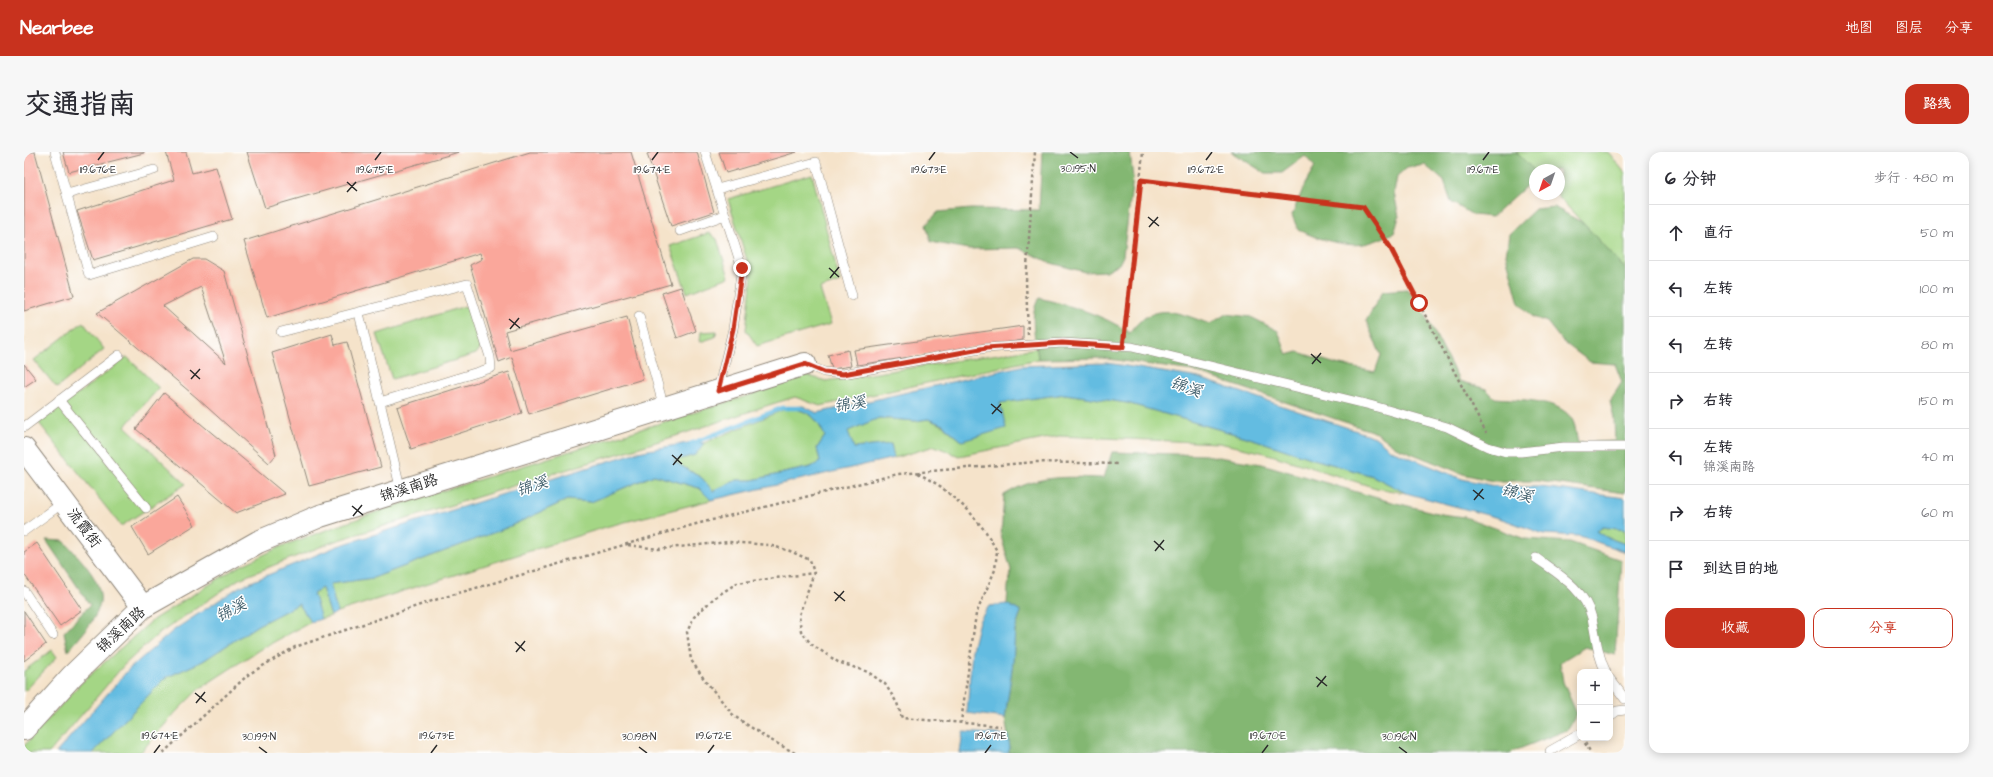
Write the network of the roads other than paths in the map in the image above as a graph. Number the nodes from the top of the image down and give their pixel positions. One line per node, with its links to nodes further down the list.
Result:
1 (55, 152): 5 (lane)
2 (705, 152): 4 (lane)
3 (154, 170): 5 (lane)
4 (717, 189): 6 (lane); 9 (lane)
5 (67, 194): 8 (lane)
6 (725, 216): 7 (lane); 15 (lane)
7 (680, 231)
8 (214, 237)
9 (852, 296)
10 (359, 313): 12 (lane); 17 (lane); 17 (lane)
11 (640, 316): 18 (lane)
12 (281, 332)
13 (119, 356): 16 (lane)
14 (805, 364): 15 (street, 锦溪南路); 20 (lane)
15 (718, 391): 18 (street, 锦溪南路)
16 (59, 400): 19 (lane); 24 (lane)
17 (380, 402): 22 (lane)
18 (664, 408): 22 (street, 锦溪南路)
19 (24, 427)
20 (1625, 447)
21 (24, 449): 23 (street, 流霞街)
22 (401, 491): 28 (street, 锦溪南路)
23 (64, 502): 25 (lane); 28 (street, 流霞街)
24 (146, 508)
25 (24, 531)
26 (1536, 558): 30 (lane)
27 (24, 591): 29 (lane)
28 (143, 607): 35 (street, 锦溪南路)
29 (53, 634)
30 (1605, 669)
31 (1613, 683): 32 (lane)
32 (1625, 700)
33 (1625, 710): 34 (lane)
34 (1613, 714)
35 (24, 729)
36 (1577, 736): 37 (lane)
37 (1550, 751)

